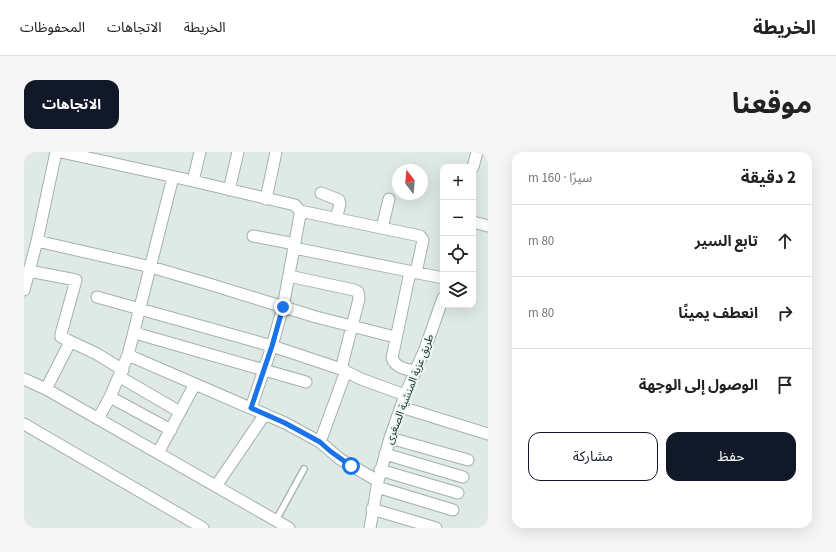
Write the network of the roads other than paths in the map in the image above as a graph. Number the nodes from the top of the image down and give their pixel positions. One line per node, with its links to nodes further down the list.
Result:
1 (56, 152): 20 (street)
2 (61, 152): 8 (street)
3 (200, 152): 9 (street)
4 (238, 152): 10 (street)
5 (276, 152): 12 (street)
6 (477, 152): 7 (street)
7 (474, 164)
8 (173, 177): 9 (street); 22 (street)
9 (193, 181): 10 (street)
10 (229, 190): 12 (street)
11 (321, 193): 15 (street)
12 (266, 199): 14 (street)
13 (389, 199): 18 (street)
14 (300, 211): 15 (street); 21 (street)
15 (336, 219): 18 (street)
16 (476, 223): 17 (street)
17 (488, 226)
18 (382, 228): 24 (street)
19 (253, 236): 21 (street)
20 (36, 241): 22 (street); 23 (street)
21 (294, 246): 24 (street); 25 (street)
22 (151, 267): 30 (street); 31 (street)
23 (29, 271): 27 (street); 35 (street)
24 (413, 272): 26 (street); 34 (street)
25 (289, 276): 30 (street); 32 (street)
26 (440, 277)
27 (24, 290)
28 (97, 297): 31 (street)
29 (440, 306): 40 (street, طريق عزبة المنشية الصغرى)
30 (283, 307): 32 (street); 36 (street)
31 (140, 309): 33 (street); 36 (street)
32 (352, 326): 34 (street); 39 (street)
33 (135, 333): 37 (street); 38 (street)
34 (395, 337): 40 (street)
35 (70, 342): 41 (street); 45 (street)
36 (272, 346): 38 (street); 39 (street)
37 (128, 355): 41 (street); 44 (street)
38 (264, 370): 43 (street); 49 (street)
39 (343, 370): 46 (street); 57 (street)
40 (415, 371): 46 (street, طريق عزبة المنشية الصغرى)
41 (121, 374): 47 (street); 50 (street)
42 (24, 379): 45 (street)
43 (306, 382)
44 (195, 384): 49 (street); 50 (street)
45 (46, 389): 52 (street)
46 (405, 395): 48 (street, طريق عزبة المنشية الصغرى)
47 (110, 397): 52 (street); 54 (street)
48 (401, 407): 55 (street); 56 (street, طريق عزبة المنشية الصغرى)
49 (251, 408): 51 (street)
50 (180, 412): 54 (street)
51 (265, 414): 57 (street); 65 (street)
52 (98, 418): 58 (street)
53 (24, 424): 70 (street)
54 (171, 430): 58 (street)
55 (488, 434)
56 (390, 438): 59 (street, طريق عزبة المنشية الصغرى); 60 (street)
57 (320, 442): 64 (street)
58 (158, 453): 65 (street)
59 (385, 454): 62 (street, طريق عزبة المنشية الصغرى); 63 (street)
60 (468, 460)
61 (304, 469): 69 (lane)
62 (380, 470): 64 (street, طريق عزبة المنشية الصغرى); 66 (street)
63 (463, 477)
64 (377, 484): 67 (street, طريق عزبة المنشية الصغرى); 68 (street)
65 (216, 486): 69 (street)
66 (458, 493)
67 (372, 509): 72 (street, طريق عزبة المنشية الصغرى); 73 (street)
68 (453, 510)
69 (276, 520): 71 (street)
70 (200, 527)
71 (289, 528)
72 (370, 528)
73 (436, 528)

